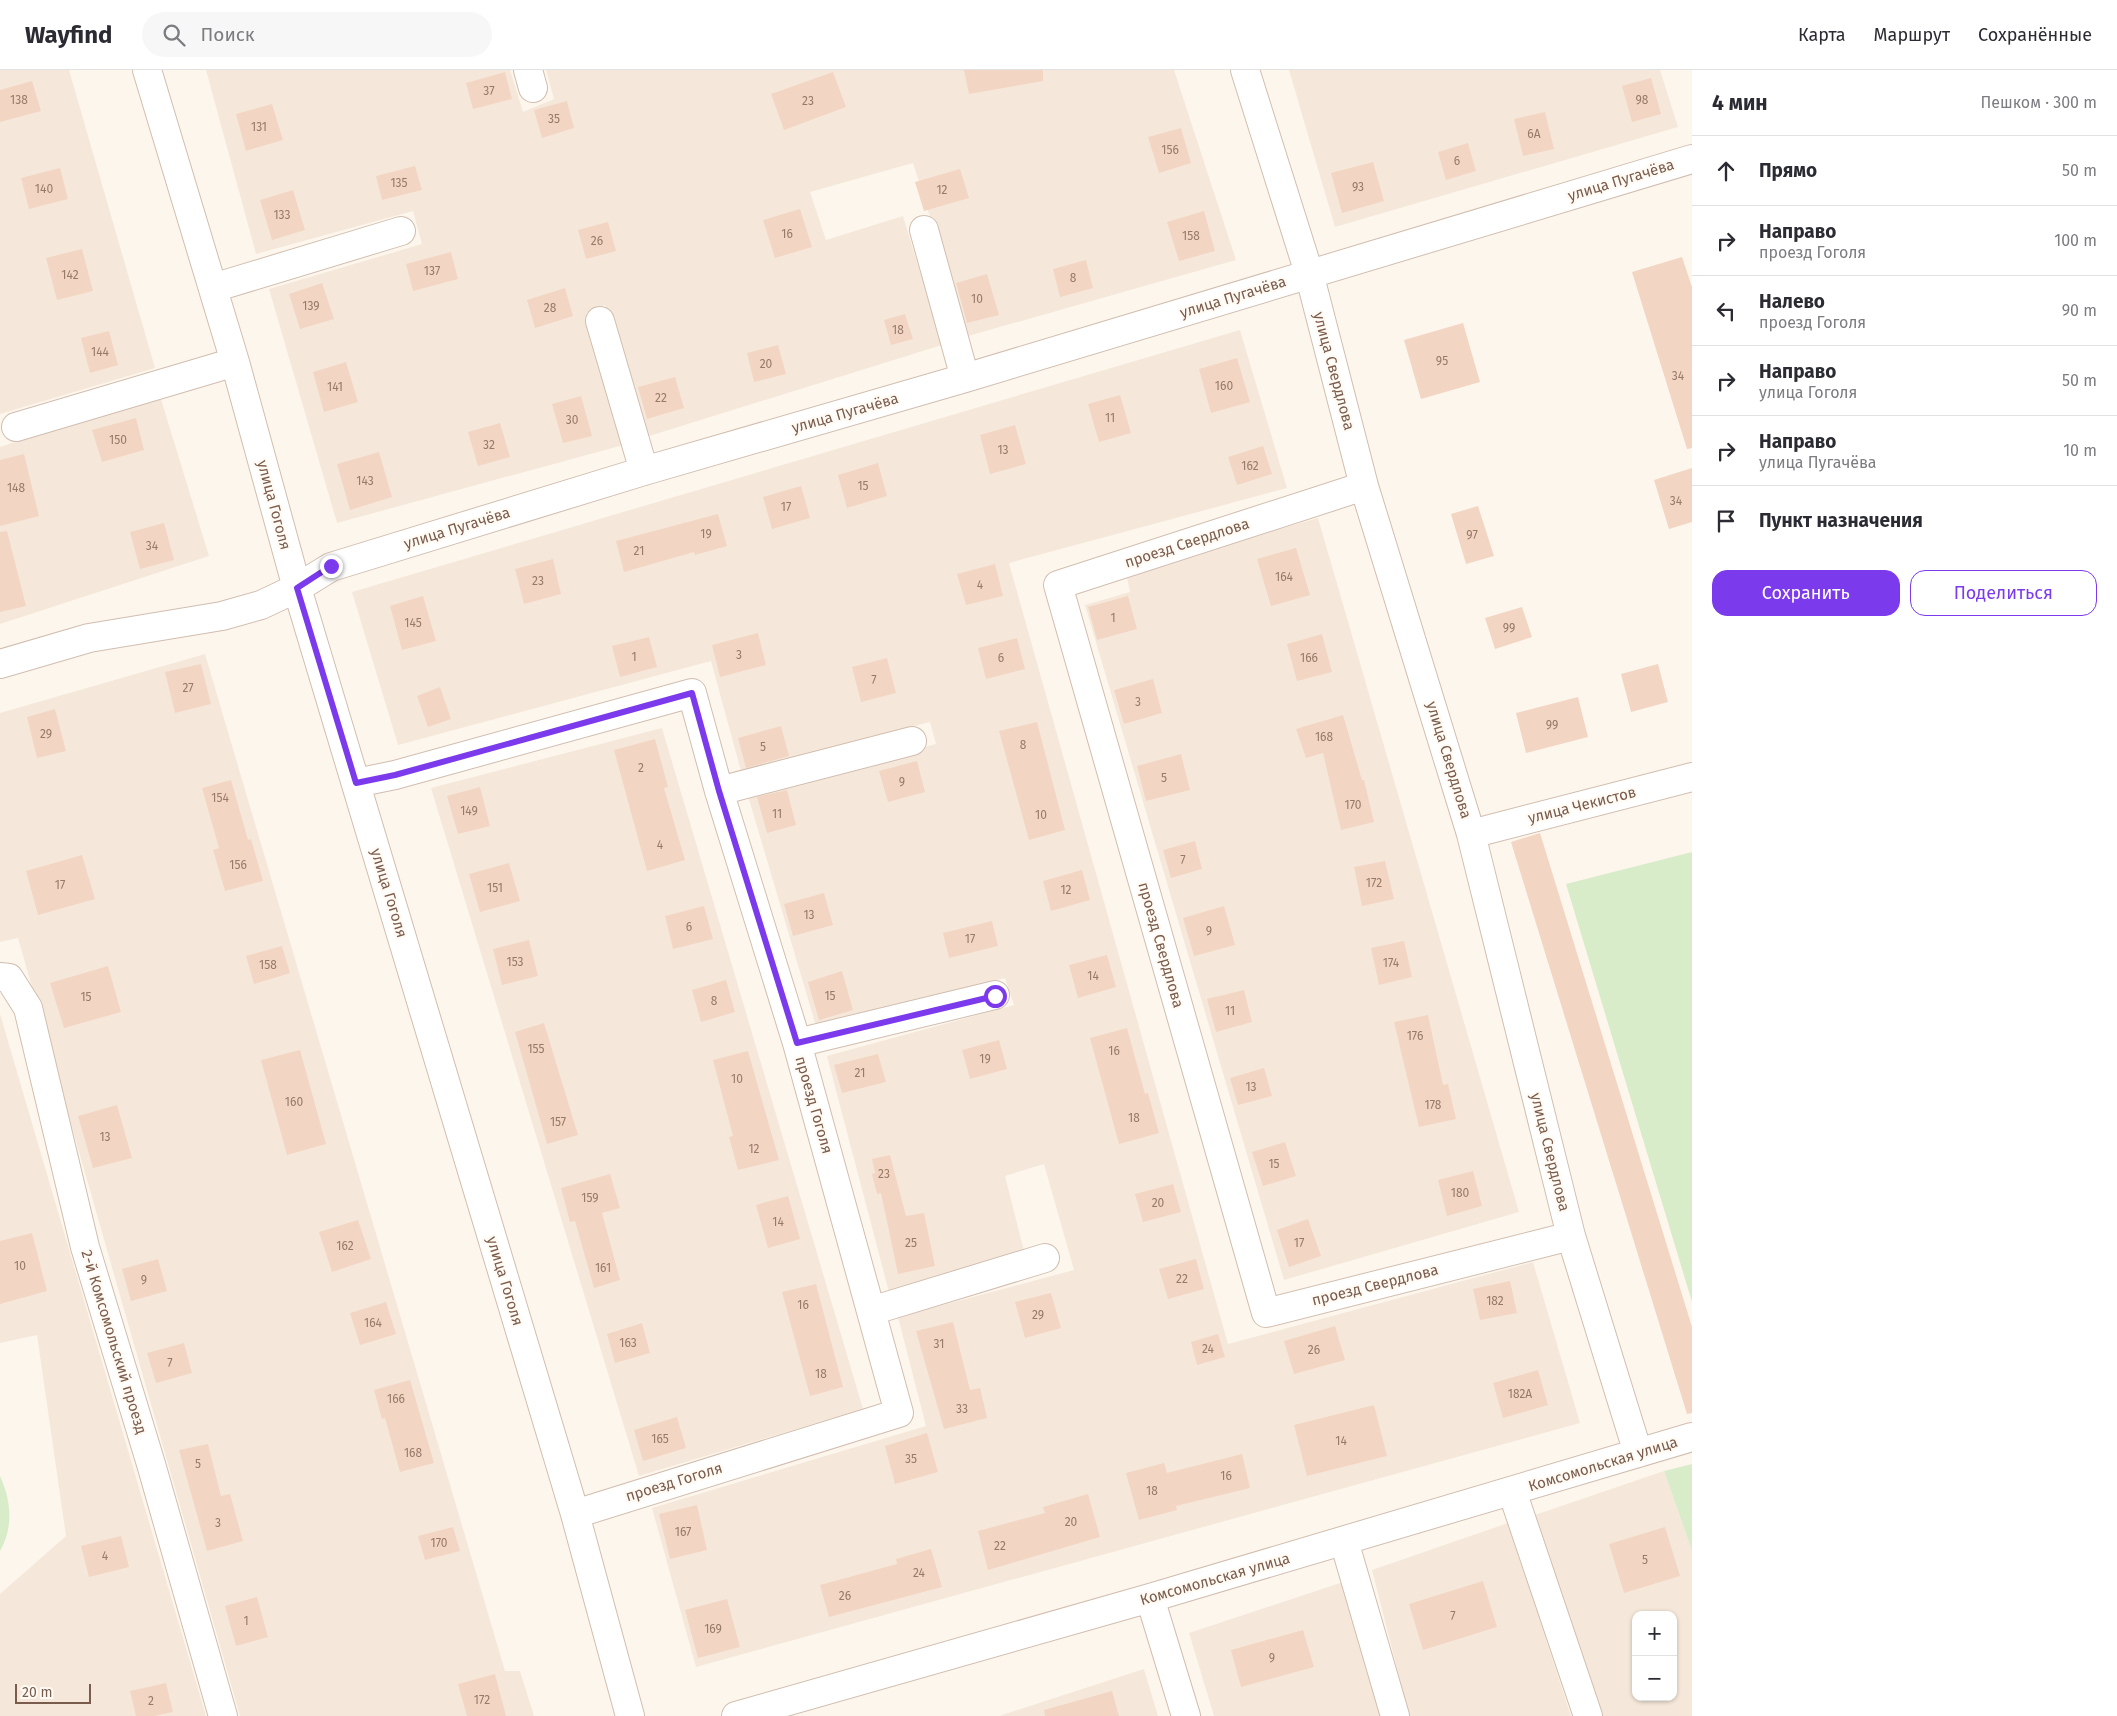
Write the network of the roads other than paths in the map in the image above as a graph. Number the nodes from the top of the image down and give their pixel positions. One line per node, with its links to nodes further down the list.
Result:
1 (147, 70): 7 (street, улица Гоголя)
2 (1246, 70): 6 (street, улица Свердлова)
3 (1692, 159): 6 (street, улица Пугачёва)
4 (924, 230): 10 (street)
5 (401, 231): 7 (street)
6 (1309, 274): 10 (street, улица Пугачёва); 13 (street, улица Свердлова)
7 (213, 288): 9 (street, улица Гоголя)
8 (600, 321): 12 (street)
9 (235, 362): 11 (street); 14 (street, улица Гоголя)
10 (965, 378): 12 (street, улица Пугачёва)
11 (16, 427)
12 (644, 471): 14 (street, улица Пугачёва)
13 (1364, 486): 20 (street, улица Свердлова); 24 (street, проезд Свердлова)
14 (297, 588): 15 (street, улица Пугачёва); 18 (street, улица Гоголя)
15 (0, 664)
16 (912, 741): 19 (street)
17 (1692, 777): 20 (street, улица Чекистов)
18 (356, 783): 19 (street, проезд Гоголя); 30 (street, улица Гоголя)
19 (719, 791): 23 (street, проезд Гоголя)
20 (1471, 834): 24 (street, улица Свердлова)
21 (0, 977): 33 (street, 2-й Комсомольский проезд)
22 (995, 996): 23 (street)
23 (797, 1043): 26 (street, проезд Гоголя)
24 (1571, 1236): 28 (street, улица Свердлова)
25 (1045, 1258): 26 (street)
26 (871, 1311): 30 (street, проезд Гоголя)
27 (1692, 1437): 28 (street, Комсомольская улица)
28 (1638, 1453): 29 (street, Комсомольская улица)
29 (1512, 1491): 31 (street, Комсомольская улица); 38 (street)
30 (575, 1514): 34 (street, улица Гоголя)
31 (1344, 1541): 32 (street, Комсомольская улица); 37 (street)
32 (1150, 1598): 35 (street, Комсомольская улица); 36 (street)
33 (223, 1716)
34 (630, 1716)
35 (736, 1716)
36 (1186, 1716)
37 (1395, 1716)
38 (1588, 1716)

